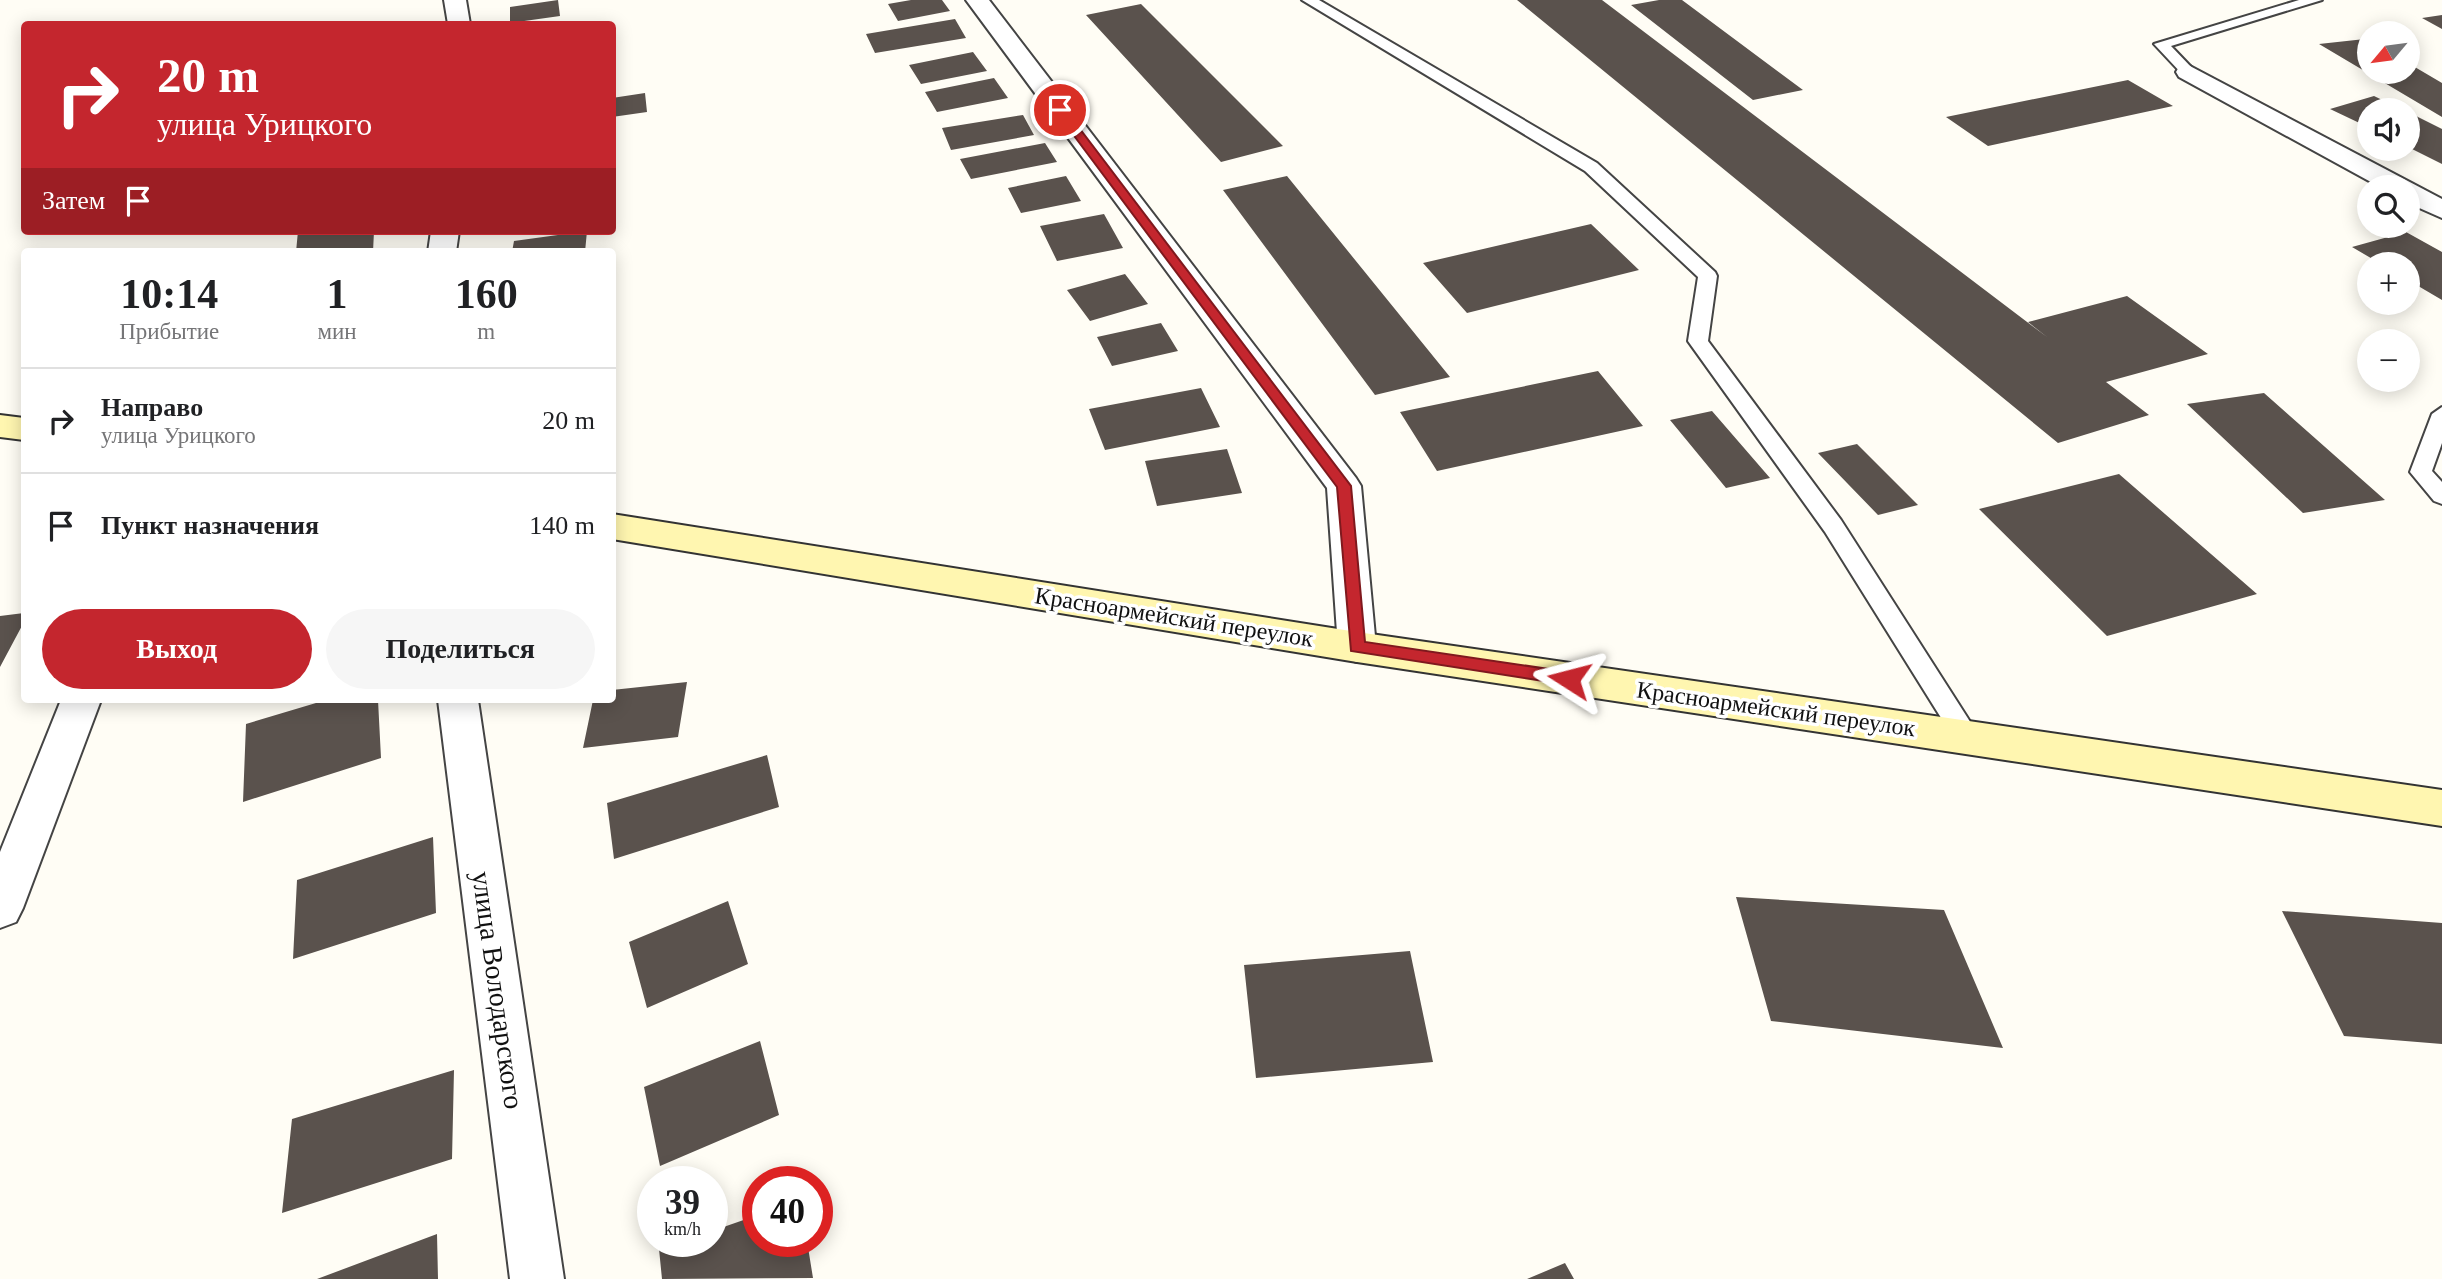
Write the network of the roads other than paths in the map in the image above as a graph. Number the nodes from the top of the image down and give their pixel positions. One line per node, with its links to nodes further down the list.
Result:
1 (455, 0): 5 (street)
2 (977, 0): 15 (street)
3 (1309, 0): 18 (lane)
4 (2315, 0): 6 (lane)
5 (458, 21)
6 (2188, 72): 7 (street)
7 (2378, 175)
8 (2420, 198): 9 (street)
9 (2442, 210)
10 (2442, 414): 13 (lane)
11 (0, 426): 12 (street)
12 (21, 429)
13 (2442, 496)
14 (616, 527): 15 (street, Красноармейский переулок)
15 (1357, 647): 18 (street, Красноармейский переулок)
16 (80, 703): 20 (street)
17 (458, 703): 21 (street, улица Володарского)
18 (1967, 738): 19 (street, Красноармейский переулок)
19 (2442, 808)
20 (0, 908)
21 (537, 1279)

